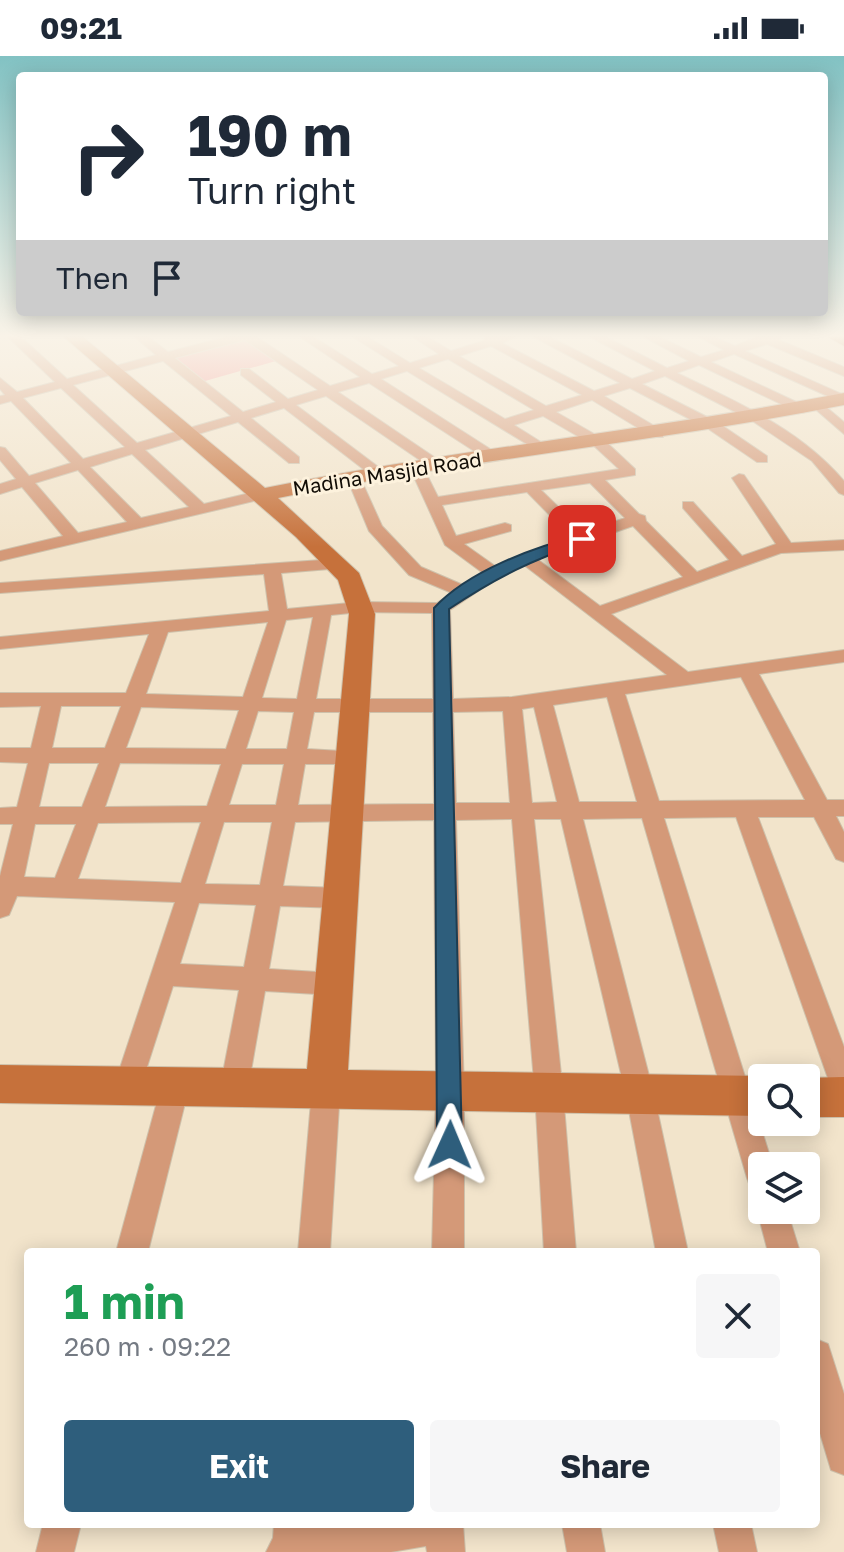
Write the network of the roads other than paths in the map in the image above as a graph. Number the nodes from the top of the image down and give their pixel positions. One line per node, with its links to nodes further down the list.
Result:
1 (17, 407): 31 (street)
2 (89, 407): 25 (street)
3 (156, 407): 22 (street)
4 (228, 407): 17 (street)
5 (270, 407): 17 (street)
6 (292, 407): 33 (street)
7 (351, 407): 32 (street)
8 (415, 407): 28 (street)
9 (475, 407): 19 (street)
10 (539, 407): 16 (street)
11 (554, 407): 16 (street)
12 (613, 407): 23 (street)
13 (676, 407): 20 (street)
14 (736, 407): 18 (street)
15 (809, 407): 18 (street, Madina Masjid Road); 21 (street)
16 (544, 410): 19 (street); 24 (street)
17 (240, 416): 22 (street); 30 (street)
18 (756, 417): 20 (street, Madina Masjid Road); 40 (street)
19 (503, 424): 26 (street)
20 (712, 425): 23 (street, Madina Masjid Road); 29 (street)
21 (844, 430)
22 (186, 432): 25 (street); 41 (street)
23 (658, 434): 24 (street, Madina Masjid Road)
24 (598, 442): 26 (street, Madina Masjid Road); 35 (street)
25 (134, 448): 31 (street); 44 (street)
26 (545, 449): 28 (street, Madina Masjid Road)
27 (0, 451): 37 (street)
28 (493, 457): 32 (street, Madina Masjid Road)
29 (762, 459)
30 (294, 460)
31 (80, 465): 37 (street); 46 (street)
32 (426, 465): 33 (street, Madina Masjid Road); 42 (street)
33 (376, 472): 34 (street, Madina Masjid Road)
34 (353, 476): 41 (street, Madina Masjid Road); 62 (street)
35 (594, 478): 38 (street); 45 (street)
36 (739, 478): 53 (street)
37 (26, 481): 39 (street); 49 (street)
38 (530, 487): 42 (street); 50 (street)
39 (0, 489)
40 (844, 490)
41 (262, 495): 44 (street); 57 (street)
42 (432, 502): 51 (street)
43 (688, 505): 56 (street)
44 (200, 509): 46 (street)
45 (639, 519): 50 (street); 60 (street)
46 (138, 524): 49 (street)
47 (505, 528): 51 (street)
48 (0, 539): 54 (street)
49 (74, 539): 54 (street)
50 (582, 539): 55 (street)
51 (451, 542): 59 (street)
52 (844, 545): 53 (street)
53 (787, 548): 56 (street)
54 (6, 554)
55 (525, 558): 59 (street); 66 (street)
56 (739, 562): 60 (street)
57 (336, 564): 58 (street); 63 (street)
58 (272, 569): 61 (street); 67 (street)
59 (494, 573): 62 (street)
60 (694, 578): 66 (street)
61 (0, 588)
62 (464, 592): 64 (street)
63 (360, 607): 64 (street); 65 (street); 82 (street)
64 (441, 608): 81 (street)
65 (323, 610): 67 (street); 80 (street)
66 (598, 613): 72 (street)
67 (279, 615): 68 (street); 78 (street)
68 (161, 627): 69 (street); 77 (street)
69 (0, 643)
70 (844, 656): 71 (street)
71 (747, 670): 72 (street); 90 (street)
72 (684, 679): 73 (street)
73 (614, 689): 75 (street); 91 (street)
74 (53, 699): 76 (street); 77 (street); 84 (street)
75 (542, 699): 79 (street); 95 (street)
76 (0, 700)
77 (133, 700): 78 (street); 85 (street)
78 (251, 703): 80 (street); 86 (street)
79 (512, 704): 81 (street); 94 (street)
80 (305, 705): 82 (street); 87 (street)
81 (443, 705): 82 (street); 93 (street)
82 (356, 707): 88 (street)
83 (0, 755): 84 (street)
84 (40, 755): 85 (street); 101 (street)
85 (112, 756): 86 (street); 99 (street)
86 (234, 757): 87 (street); 98 (street)
87 (296, 757): 88 (street); 97 (street)
88 (352, 757): 96 (street)
89 (844, 808): 90 (street)
90 (820, 809): 92 (street); 102 (street)
91 (650, 810): 92 (street); 95 (street); 117 (street)
92 (744, 810): 112 (street)
93 (445, 811): 94 (street); 96 (street); 118 (street)
94 (522, 811): 95 (street); 119 (street)
95 (570, 811): 120 (street)
96 (348, 812): 97 (street); 107 (street)
97 (285, 813): 98 (street); 106 (street)
98 (215, 814): 99 (street); 104 (street)
99 (90, 815): 101 (street); 103 (street)
100 (0, 816): 101 (street)
101 (26, 816): 105 (street)
102 (844, 853)
103 (63, 888): 104 (street); 105 (street)
104 (190, 892): 106 (street); 108 (street)
105 (3, 894)
106 (270, 896): 107 (street); 109 (street)
107 (341, 898): 110 (street)
108 (164, 974): 109 (street); 113 (street)
109 (254, 979): 110 (street); 115 (street)
110 (334, 984): 116 (street)
111 (0, 1084): 113 (street)
112 (844, 1084)
113 (128, 1086): 114 (street)
114 (175, 1087): 115 (street); 125 (street)
115 (234, 1088): 116 (street)
116 (326, 1090): 118 (street); 126 (street)
117 (748, 1090)
118 (450, 1092): 119 (street); 127 (street)
119 (549, 1093): 120 (street); 128 (street)
120 (640, 1095): 121 (street); 129 (street)
121 (748, 1096)
122 (820, 1097): 123 (street)
123 (844, 1097)
124 (776, 1224): 130 (street)
125 (133, 1248)
126 (314, 1248)
127 (448, 1248)
128 (560, 1248)
129 (671, 1248)
130 (783, 1248)
131 (820, 1371): 132 (street)
132 (831, 1413): 133 (street)
133 (844, 1457)
134 (61, 1528): 140 (street)
135 (413, 1528): 139 (street)
136 (443, 1528): 141 (street)
137 (582, 1528): 142 (street)
138 (733, 1528): 143 (street)
139 (290, 1545)
140 (55, 1552)
141 (446, 1552)
142 (586, 1552)
143 (738, 1552)

